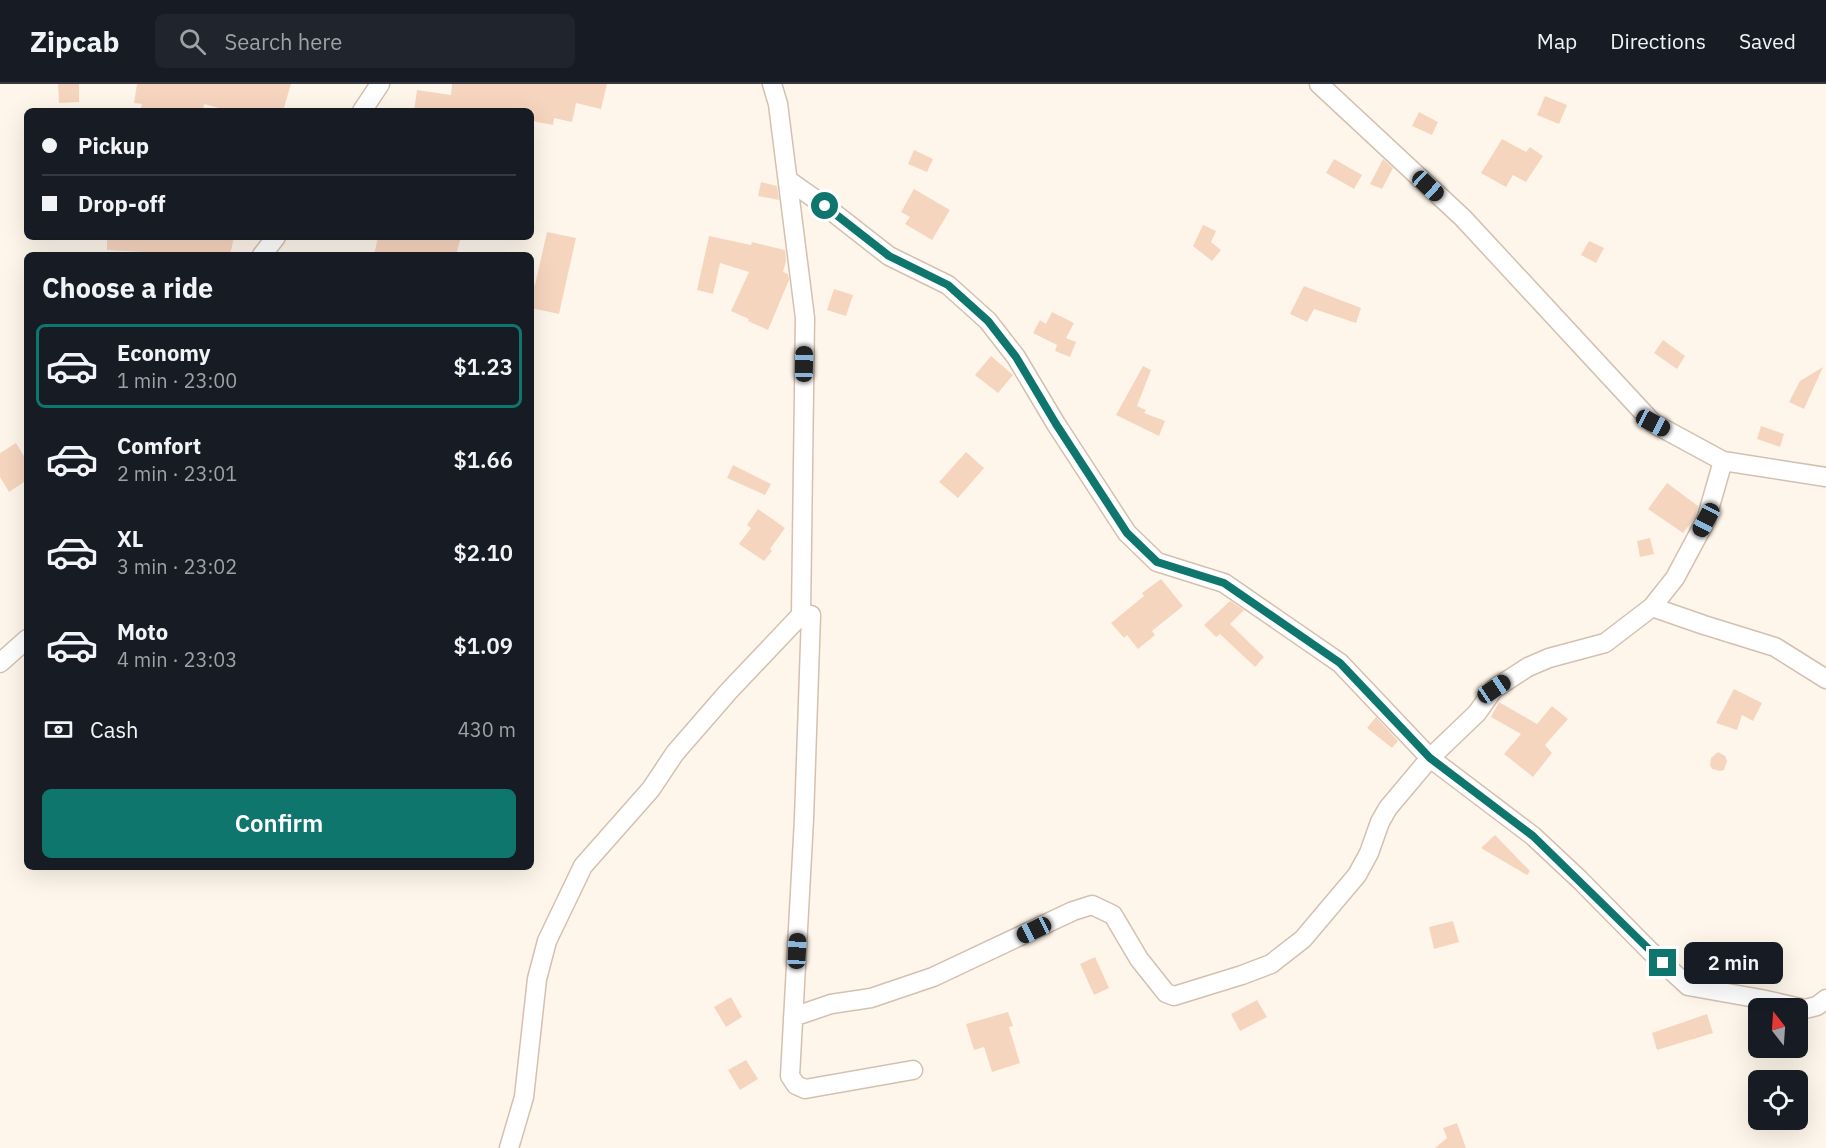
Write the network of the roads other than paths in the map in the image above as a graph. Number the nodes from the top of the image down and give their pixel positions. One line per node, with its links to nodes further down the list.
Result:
1 (380, 84): 4 (street)
2 (772, 84): 5 (street)
3 (1319, 84): 8 (street)
4 (364, 108)
5 (788, 180): 11 (street); 15 (street)
6 (274, 240): 7 (street)
7 (264, 252)
8 (1724, 460): 9 (street); 10 (street)
9 (1826, 477)
10 (1652, 607): 14 (street); 15 (street)
11 (801, 615): 17 (street); 19 (street)
12 (24, 642): 13 (street)
13 (0, 663)
14 (1826, 678)
15 (1430, 758): 16 (street); 17 (street)
16 (1826, 999)
17 (793, 1017): 18 (street)
18 (913, 1070)
19 (509, 1148)

